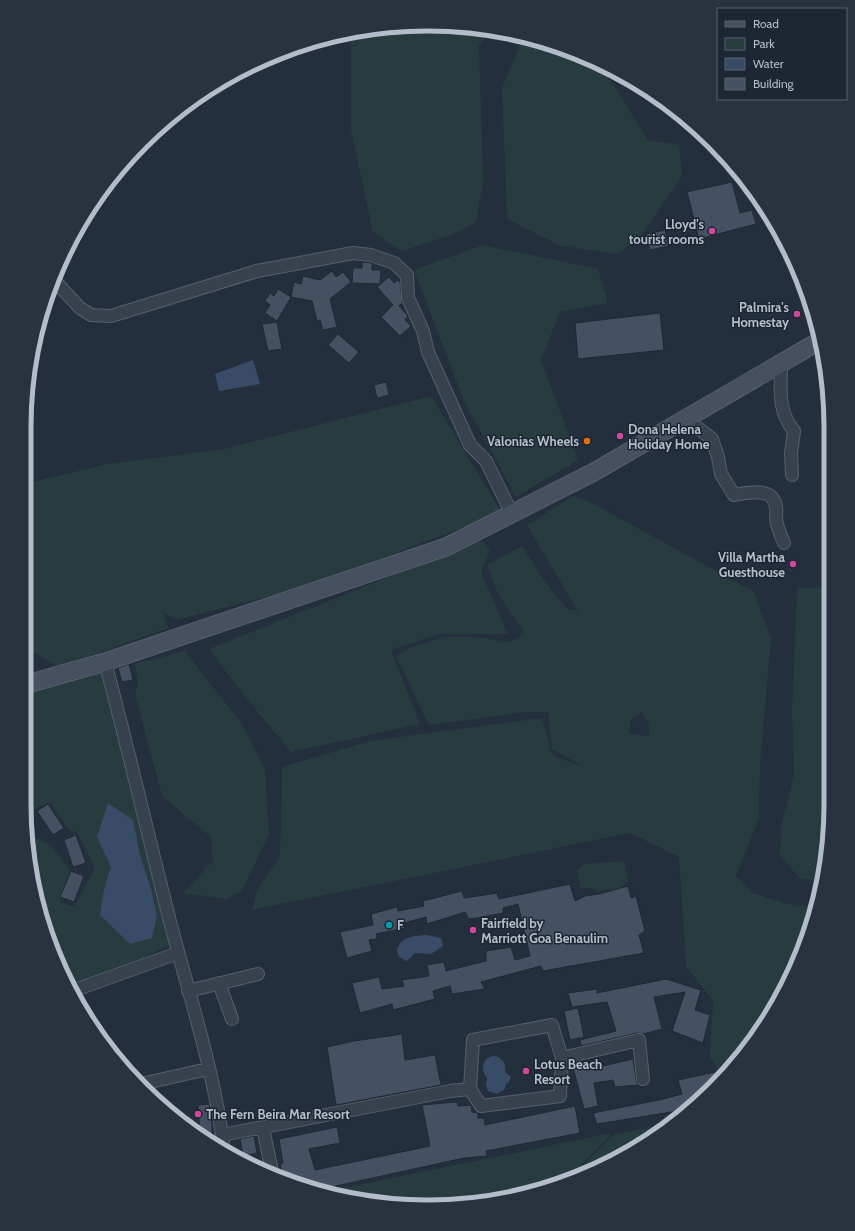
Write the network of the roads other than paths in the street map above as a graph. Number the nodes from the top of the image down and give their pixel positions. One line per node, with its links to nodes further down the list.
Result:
1 (58, 284): 6 (street)
2 (815, 344): 3 (street)
3 (781, 364): 4 (street); 5 (street)
4 (681, 421): 6 (street); 7 (street)
5 (792, 475)
6 (512, 514): 8 (street)
7 (784, 543)
8 (105, 662): 9 (street); 10 (street)
9 (31, 683)
10 (178, 953): 13 (street); 14 (street)
11 (258, 974): 12 (street)
12 (219, 983): 14 (street); 15 (street)
13 (77, 989)
14 (188, 991): 17 (street)
15 (232, 1019)
16 (562, 1058): 18 (street); 20 (street); 20 (street)
17 (208, 1069): 19 (street); 22 (street)
18 (643, 1079)
19 (146, 1083)
20 (470, 1089): 21 (street)
21 (263, 1128): 22 (street); 24 (street)
22 (222, 1135): 23 (street)
23 (223, 1143)
24 (271, 1168)

